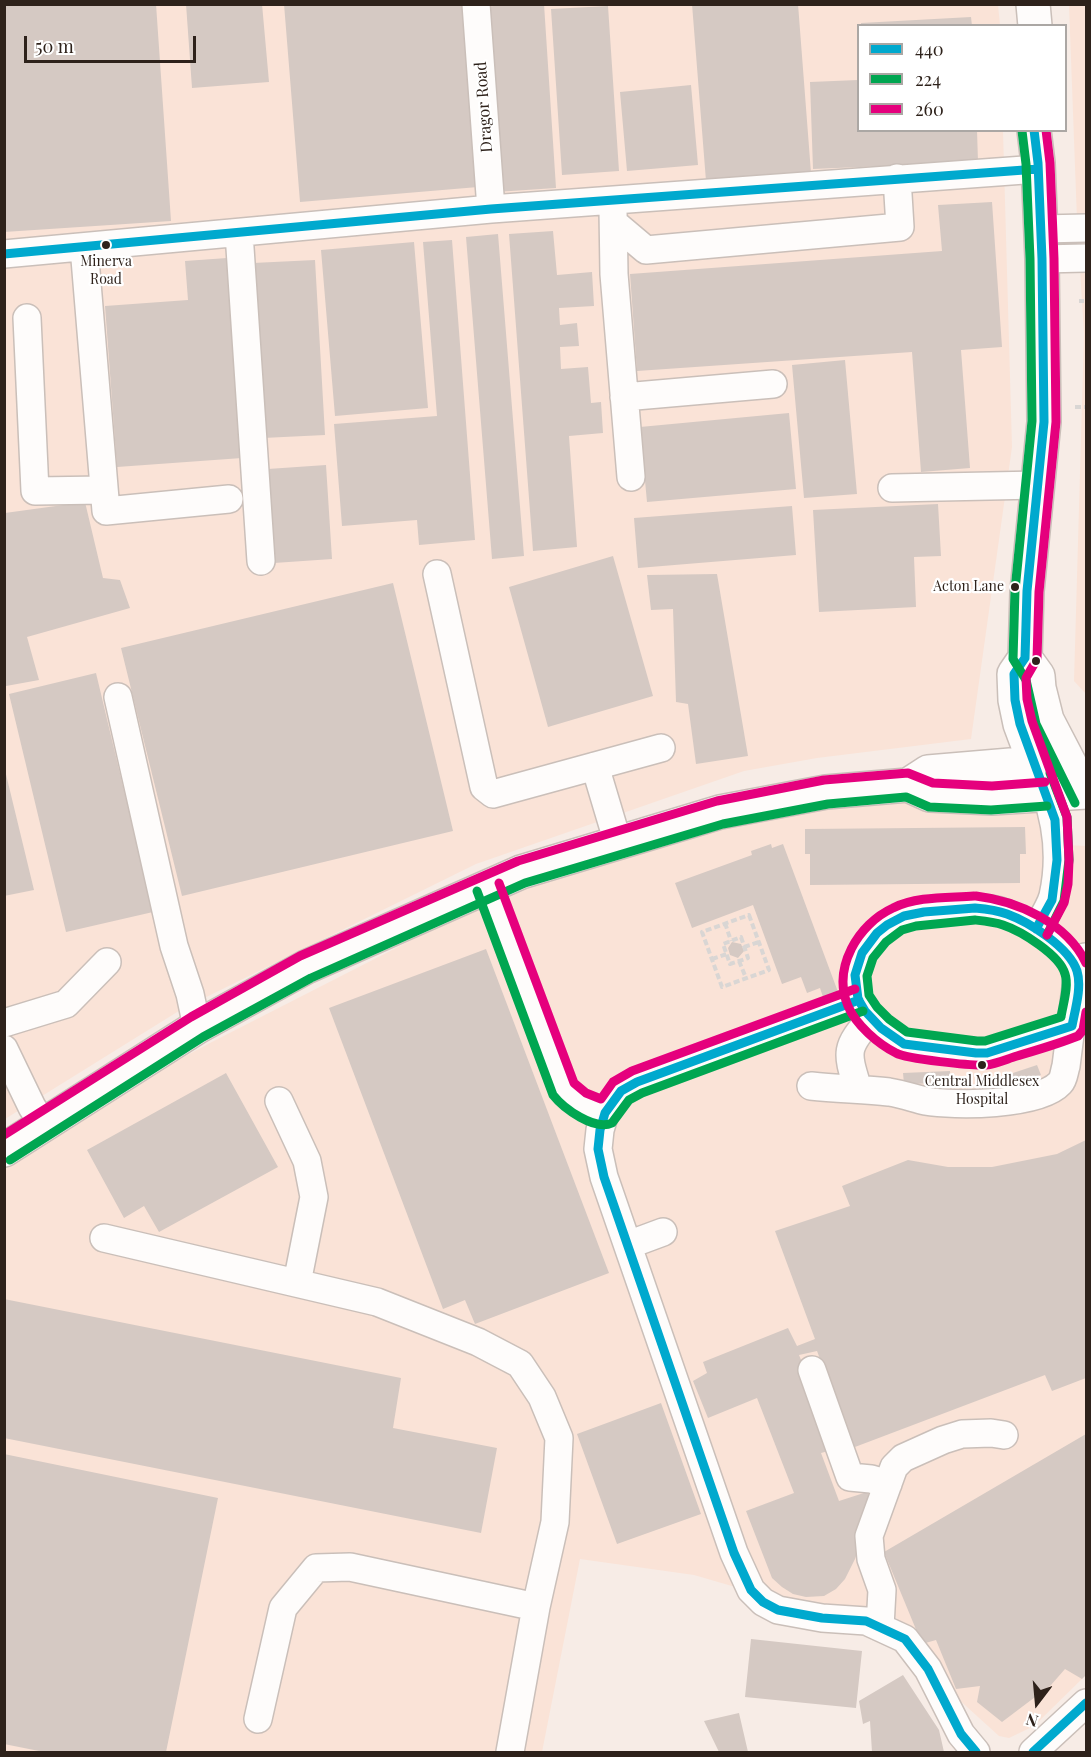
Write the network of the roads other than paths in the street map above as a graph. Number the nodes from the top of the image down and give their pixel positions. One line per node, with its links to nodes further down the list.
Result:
1 (476, 4): 9 (street, Dragor Road)
2 (1013, 4): 4 (main road)
3 (1033, 4): 5 (main road)
4 (1015, 24)
5 (1035, 24)
6 (1034, 132): 7 (main road)
7 (1038, 169): 8 (street); 13 (main road)
8 (897, 178): 10 (street); 10 (street)
9 (491, 209): 10 (street); 12 (street)
10 (613, 212): 19 (street)
11 (1086, 228): 13 (street)
12 (238, 234): 14 (street); 25 (street)
13 (1041, 244): 16 (street); 21 (main road)
14 (84, 247): 15 (street); 23 (street)
15 (4, 254)
16 (1086, 258)
17 (27, 318): 23 (street)
18 (773, 384): 19 (street)
19 (624, 397): 20 (street)
20 (631, 477)
21 (1038, 485): 22 (street); 27 (main road)
22 (892, 488)
23 (104, 490): 24 (street)
24 (229, 499)
25 (261, 561)
26 (437, 574): 32 (street)
27 (1025, 658): 30 (main road); 31 (main road)
28 (118, 697): 45 (street)
29 (661, 748): 32 (street)
30 (1076, 757): 31 (street); 34 (main road)
31 (1034, 763): 33 (main road); 35 (main road)
32 (595, 766): 36 (street)
33 (908, 785): 35 (main road); 36 (main road)
34 (1086, 793): 35 (main road)
35 (1046, 794): 38 (street)
36 (618, 843): 37 (main road)
37 (488, 887): 45 (main road); 51 (street)
38 (1036, 929): 40 (street); 41 (street)
39 (107, 962): 43 (street)
40 (1082, 963): 44 (street)
41 (865, 1009): 42 (street); 44 (street); 46 (street)
42 (808, 1018): 46 (street); 51 (street)
43 (4, 1023)
44 (1072, 1026): 49 (street)
45 (197, 1027): 52 (main road)
46 (850, 1048): 49 (street)
47 (4, 1049): 52 (street)
48 (811, 1086): 49 (street)
49 (858, 1089)
50 (279, 1101): 57 (street)
51 (605, 1113): 56 (street)
52 (44, 1124): 53 (main road)
53 (4, 1150)
54 (663, 1232): 56 (street)
55 (104, 1238): 57 (street)
56 (628, 1245): 62 (street)
57 (297, 1283): 61 (street)
58 (812, 1370): 60 (street)
59 (1004, 1435): 60 (street)
60 (888, 1484): 62 (street)
61 (536, 1607): 64 (street); 65 (street)
62 (880, 1627): 66 (street)
63 (1086, 1703): 67 (street)
64 (258, 1719)
65 (510, 1752)
66 (976, 1752)
67 (1033, 1752)

